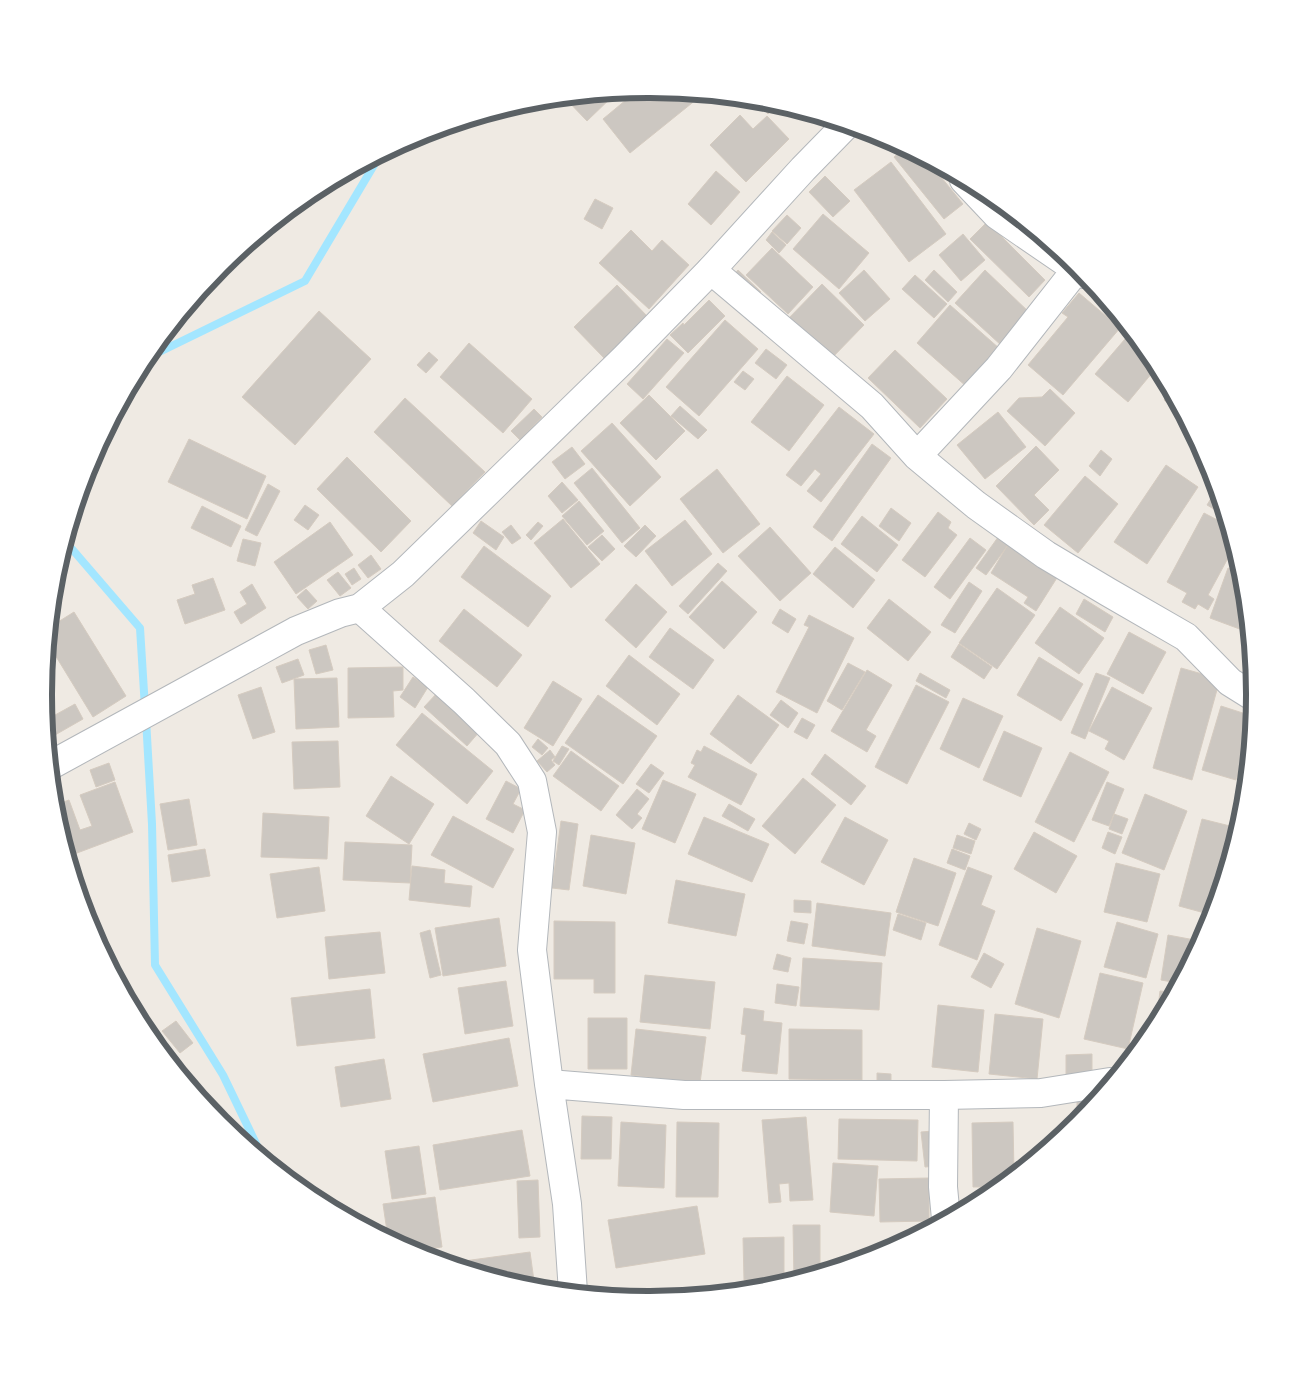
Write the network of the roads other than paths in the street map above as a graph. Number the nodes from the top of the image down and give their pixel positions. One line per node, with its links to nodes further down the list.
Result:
1 (841, 130): 4 (street)
2 (987, 204): 3 (street)
3 (1038, 243)
4 (711, 270): 6 (street); 7 (street)
5 (1075, 278): 6 (street)
6 (917, 456): 8 (street)
7 (360, 608): 9 (street); 11 (street)
8 (1246, 692)
9 (57, 763)
10 (1101, 1083): 12 (street)
11 (549, 1084): 12 (street); 14 (street)
12 (944, 1095): 13 (street)
13 (945, 1212)
14 (573, 1286)

